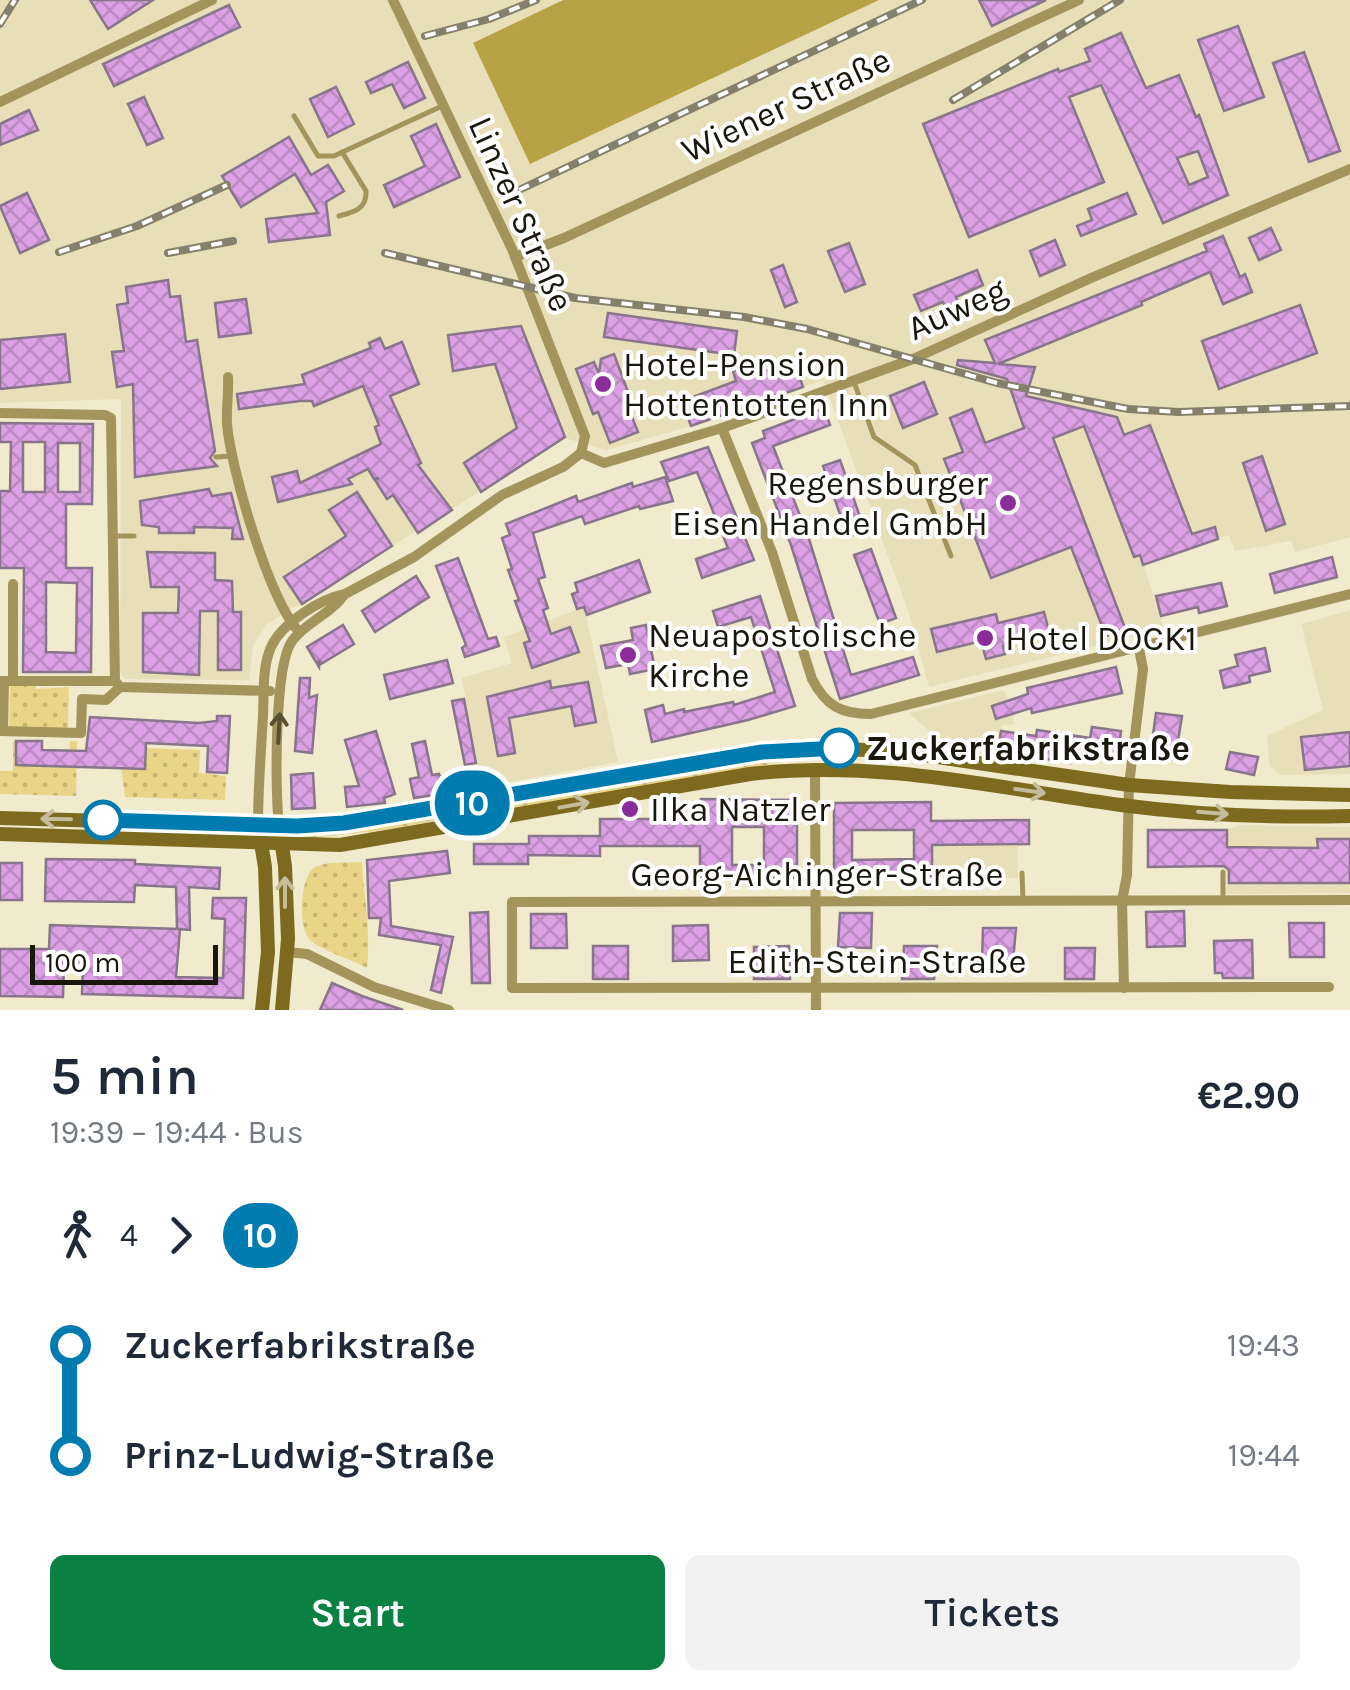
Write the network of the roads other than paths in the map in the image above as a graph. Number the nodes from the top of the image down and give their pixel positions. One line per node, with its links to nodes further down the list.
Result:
1 (212, 0): 4 (street)
2 (393, 0): 5 (street, Linzer Straße)
3 (1079, 0): 10 (street, Wiener Straße)
4 (0, 102)
5 (442, 106): 7 (lane); 10 (street, Linzer Straße)
6 (294, 116): 7 (lane)
7 (342, 152): 9 (lane)
8 (1348, 170): 12 (street, Auweg)
9 (339, 216)
10 (515, 257): 15 (street, Linzer Straße)
11 (228, 377): 16 (street)
12 (854, 382): 14 (street, Auweg); 20 (lane)
13 (0, 413): 18 (street)
14 (722, 428): 15 (street, Auweg); 24 (street)
15 (581, 454): 23 (street)
16 (232, 456): 17 (lane); 23 (street)
17 (216, 458)
18 (114, 536): 19 (lane); 26 (street)
19 (134, 536)
20 (950, 556)
21 (13, 584): 25 (street)
22 (1350, 594): 24 (street)
23 (294, 628): 27 (street); 28 (street)
24 (1139, 649): 31 (street)
25 (5, 681): 26 (street); 29 (street)
26 (118, 684): 27 (street); 29 (street)
27 (264, 691): 28 (street); 36 (street)
28 (281, 691): 37 (street, one-way to 28)
29 (2, 732)
30 (815, 768): 33 (main road, one-way to 33); 40 (main road, one-way to 30); 48 (street)
31 (1129, 784): 32 (main road); 33 (street); 37 (main road)
32 (1350, 795)
33 (1128, 806): 34 (main road, one-way to 34); 46 (street)
34 (1350, 816)
35 (0, 818): 36 (main road, one-way to 35)
36 (258, 824): 37 (main road); 39 (main road)
37 (280, 826): 40 (main road)
38 (0, 834): 39 (main road)
39 (262, 844): 40 (main road); 53 (main road)
40 (282, 846): 49 (main road, one-way to 40)
41 (1223, 872): 43 (lane)
42 (1022, 874): 45 (lane)
43 (1223, 899): 44 (street, Georg-Aichinger-Straße); 46 (street, Georg-Aichinger-Straße)
44 (1350, 900)
45 (1023, 901): 46 (street, Georg-Aichinger-Straße); 48 (street, Georg-Aichinger-Straße)
46 (1122, 901): 52 (street)
47 (512, 902): 48 (street, Georg-Aichinger-Straße); 51 (street, Edith-Stein-Straße)
48 (815, 902): 51 (street)
49 (288, 952): 54 (main road); 55 (street)
50 (1328, 987): 52 (street, Edith-Stein-Straße)
51 (816, 988): 52 (street, Edith-Stein-Straße); 56 (street)
52 (1124, 988)
53 (262, 1010)
54 (282, 1010)
55 (448, 1010)
56 (816, 1010)

